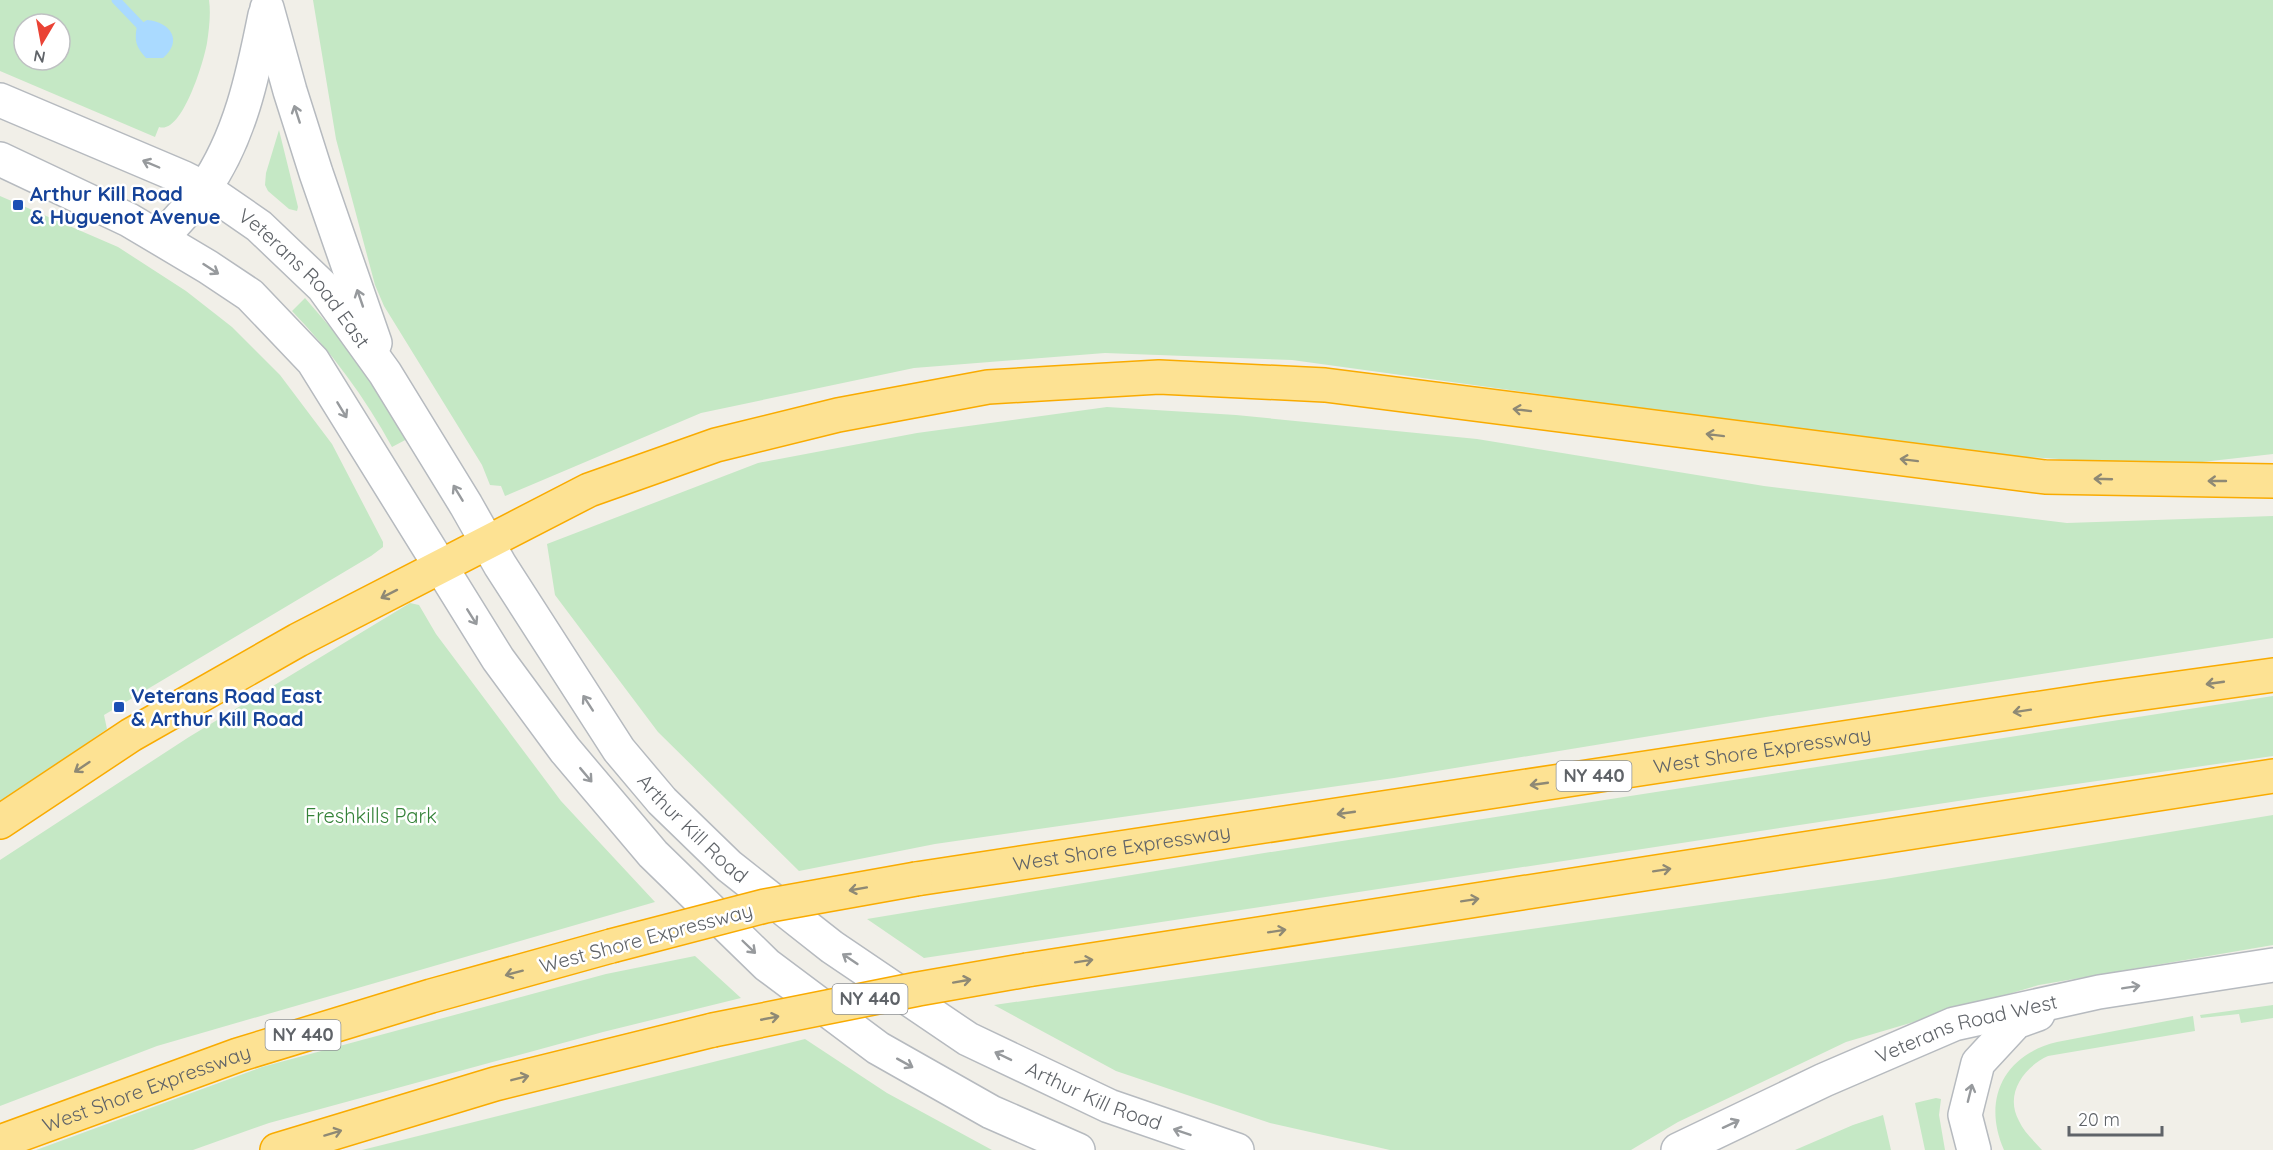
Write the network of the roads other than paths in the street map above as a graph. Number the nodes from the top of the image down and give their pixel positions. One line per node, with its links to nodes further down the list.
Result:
1 (266, 4): 4 (street); 6 (street, one-way to 1)
2 (0, 100): 4 (street, Veterans Road East, one-way to 2)
3 (0, 159): 5 (street)
4 (204, 188): 5 (street); 6 (street, Veterans Road East)
5 (162, 238): 9 (street, one-way to 9)
6 (385, 374): 8 (street, Veterans Road East, one-way to 6)
7 (2273, 481): 8 (highway, one-way to 8)
8 (487, 544): 9 (highway); 18 (street, Arthur Kill Road, one-way to 8)
9 (442, 567): 12 (highway, one-way to 12); 17 (street, one-way to 17)
10 (2273, 675): 15 (highway, West Shore Expressway / NY 440, one-way to 15, bridge)
11 (2273, 776): 16 (highway, NY 440, one-way to 11, bridge)
12 (0, 822)
13 (2273, 965): 14 (street, Veterans Road West, one-way to 13)
14 (2099, 992): 19 (street, Veterans Road West, one-way to 14); 20 (street, one-way to 14)
15 (0, 1142)
16 (277, 1150)
17 (1078, 1150)
18 (1237, 1150)
19 (1678, 1150)
20 (1974, 1150)

